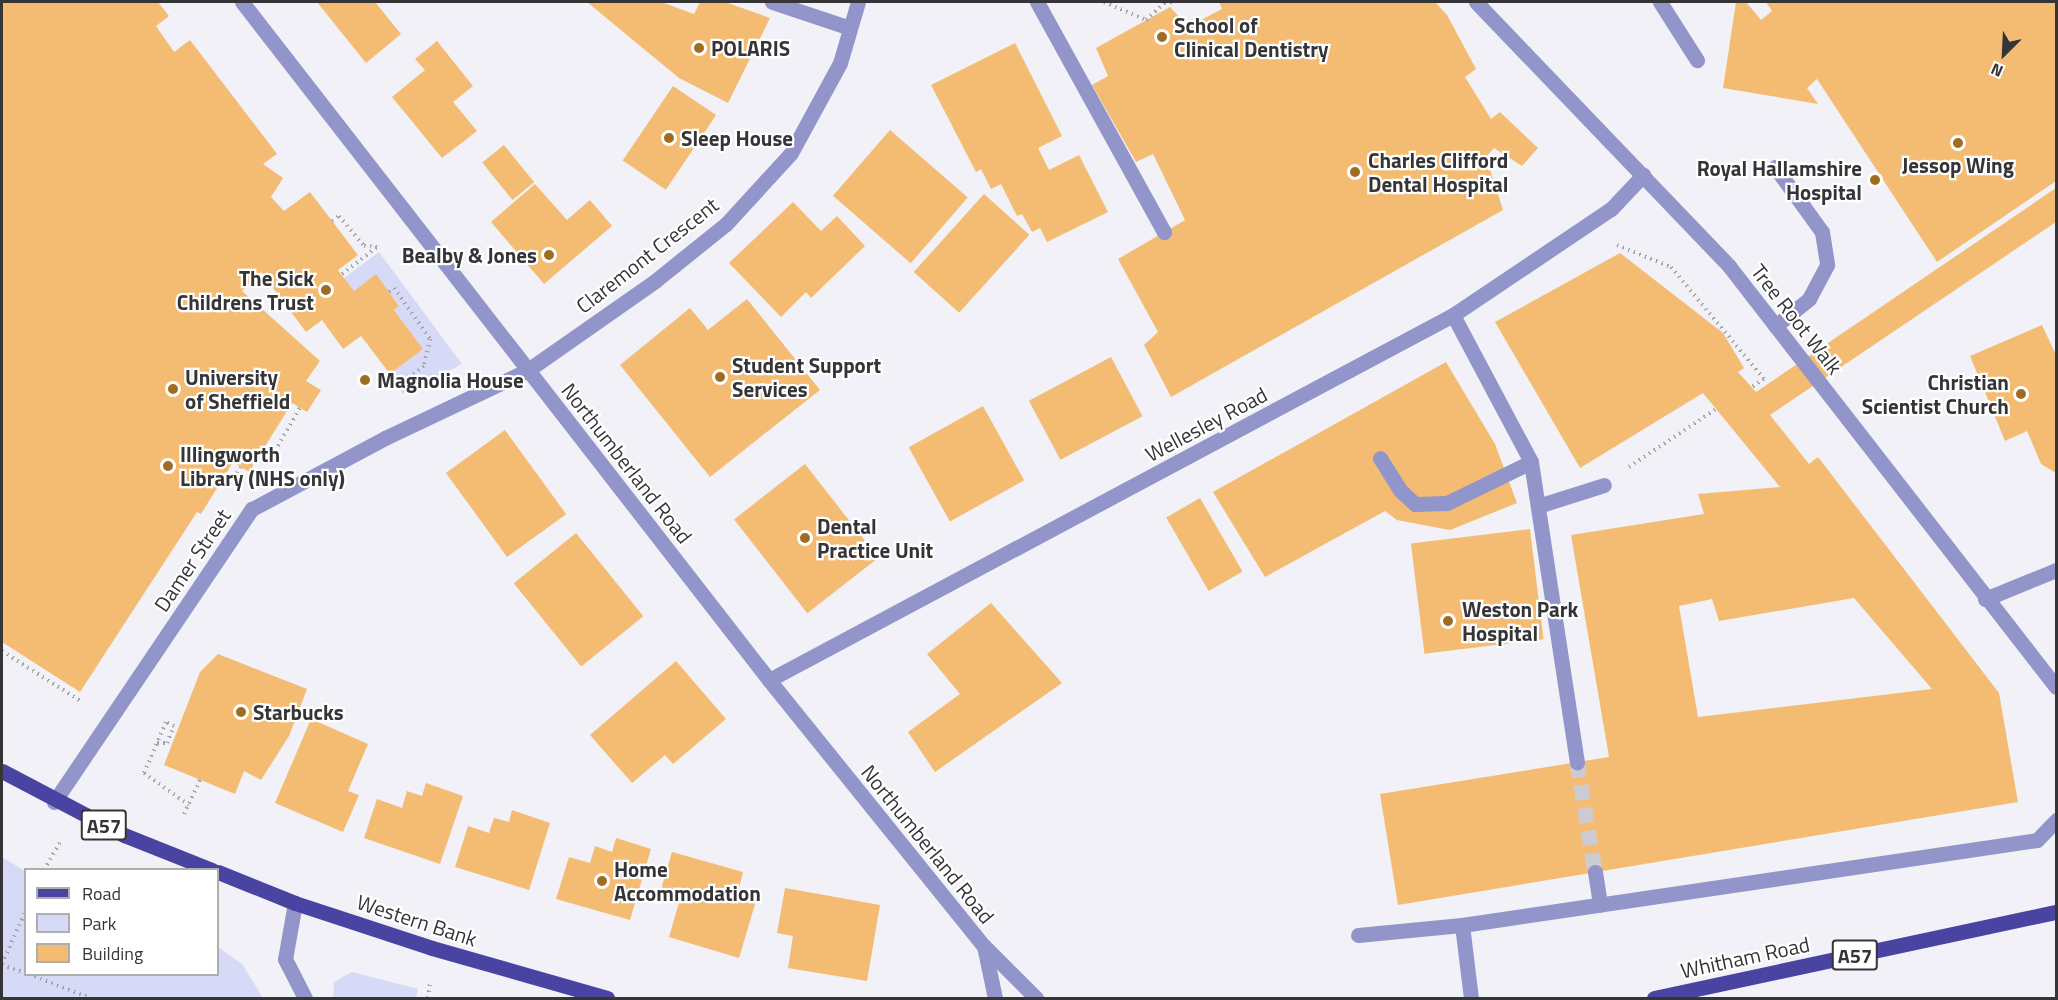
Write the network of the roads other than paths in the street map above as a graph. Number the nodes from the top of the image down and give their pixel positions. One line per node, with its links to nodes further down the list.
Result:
1 (242, 2): 14 (street, Northumberland Road)
2 (772, 2): 7 (street)
3 (858, 2): 7 (street, Claremont Crescent)
4 (1036, 2): 11 (street)
5 (1660, 2): 8 (street)
6 (1480, 3): 10 (street, Tree Root Walk)
7 (850, 28): 14 (street, Claremont Crescent)
8 (1697, 60)
9 (1775, 167): 13 (street)
10 (1643, 175): 12 (street, Wellesley Road); 13 (street, Tree Root Walk)
11 (1164, 232)
12 (1453, 315): 16 (street); 21 (street, Wellesley Road)
13 (1775, 326): 20 (street, Tree Root Walk)
14 (528, 370): 21 (street, Northumberland Road); 25 (street, Damer Street)
15 (1380, 458): 16 (street)
16 (1531, 462): 18 (street)
17 (1604, 485): 18 (street)
18 (1538, 506): 23 (street)
19 (2056, 570): 20 (street)
20 (1985, 599): 22 (street, Tree Root Walk)
21 (770, 680): 35 (street, Northumberland Road)
22 (2056, 687)
23 (1577, 762)
24 (2, 771): 25 (main road, A57)
25 (54, 802): 27 (main road, A57)
26 (2056, 820): 31 (street)
27 (207, 868)
28 (219, 872): 30 (main road, Western Bank)
29 (1595, 872): 31 (street)
30 (295, 903): 36 (street); 37 (main road, Western Bank)
31 (1600, 905): 33 (street)
32 (2056, 912): 41 (main road, Whitham Road / A57)
33 (1462, 926): 34 (street); 40 (street)
34 (1358, 935)
35 (984, 946): 38 (street, Northumberland Road); 39 (street, Northumberland Road)
36 (305, 999)
37 (607, 999)
38 (995, 999)
39 (1036, 999)
40 (1471, 999)
41 (1654, 999)

